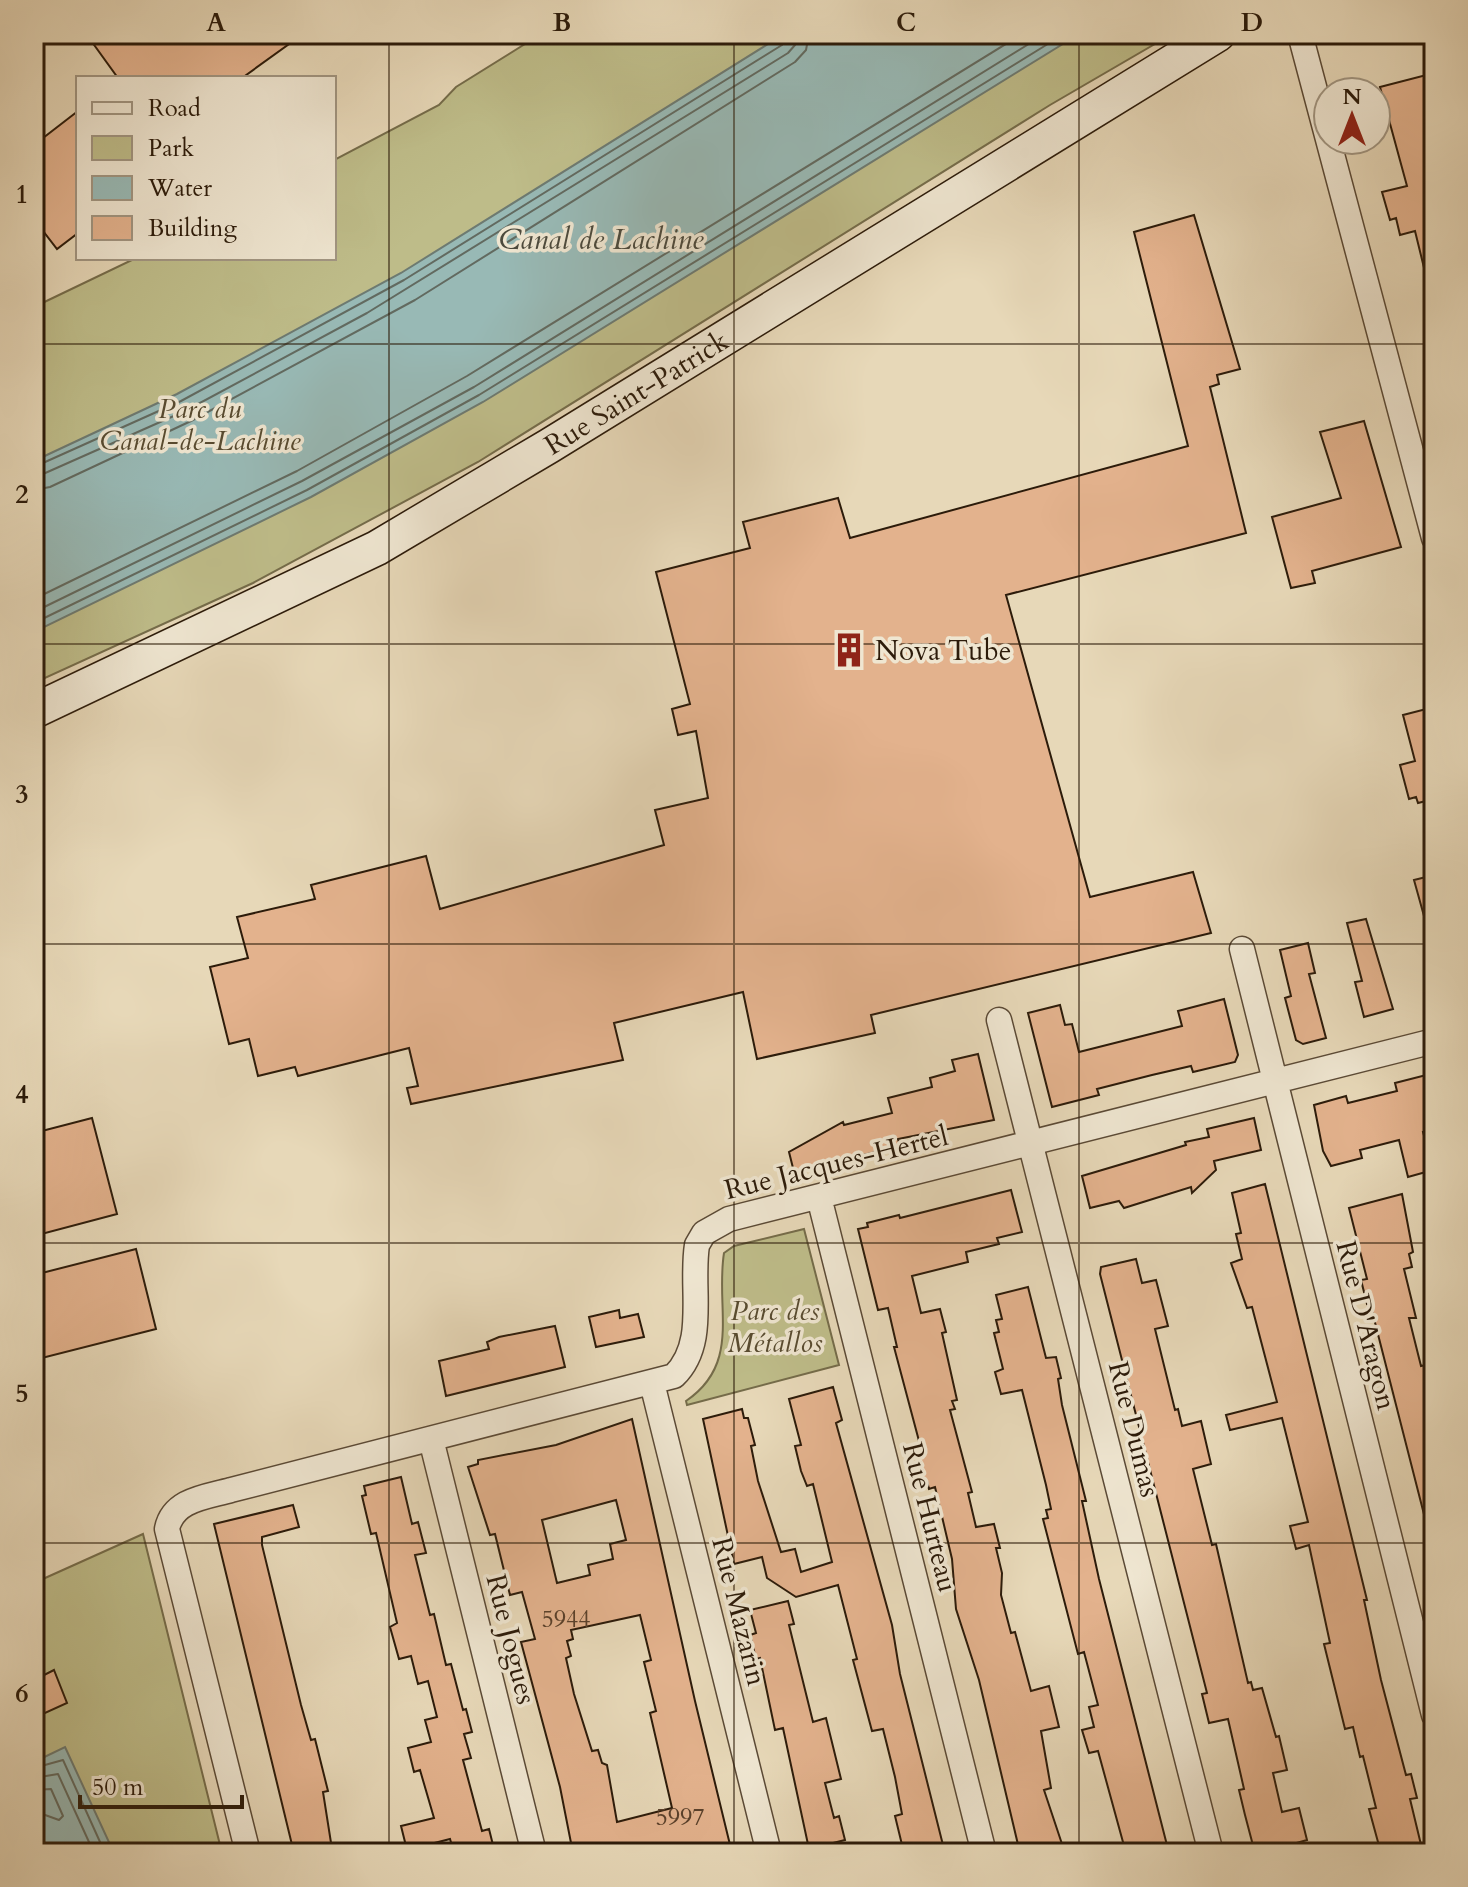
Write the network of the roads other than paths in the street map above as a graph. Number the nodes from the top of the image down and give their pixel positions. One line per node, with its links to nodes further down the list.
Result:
1 (1218, 34): 4 (main road, Rue Saint-Patrick)
2 (1300, 34): 3 (street)
3 (1434, 538)
4 (34, 711)
5 (1242, 949): 8 (street, Rue D'Aragon)
6 (999, 1020): 9 (street, Rue Dumas)
7 (1434, 1041): 8 (street, Rue Jacques-Hertel)
8 (1275, 1082): 9 (street, Rue Jacques-Hertel); 13 (street, Rue D'Aragon)
9 (1032, 1143): 10 (street, Rue Jacques-Hertel); 18 (street, Rue Dumas)
10 (819, 1197): 11 (street, Rue Jacques-Hertel); 17 (street, Rue Hurteau)
11 (652, 1383): 12 (street, Rue Jacques-Hertel); 16 (street, Rue Mazarin)
12 (431, 1439): 14 (street, Rue Jacques-Hertel); 15 (street, Rue Jogues)
13 (1434, 1715)
14 (248, 1853)
15 (534, 1853)
16 (769, 1853)
17 (984, 1853)
18 (1211, 1853)

